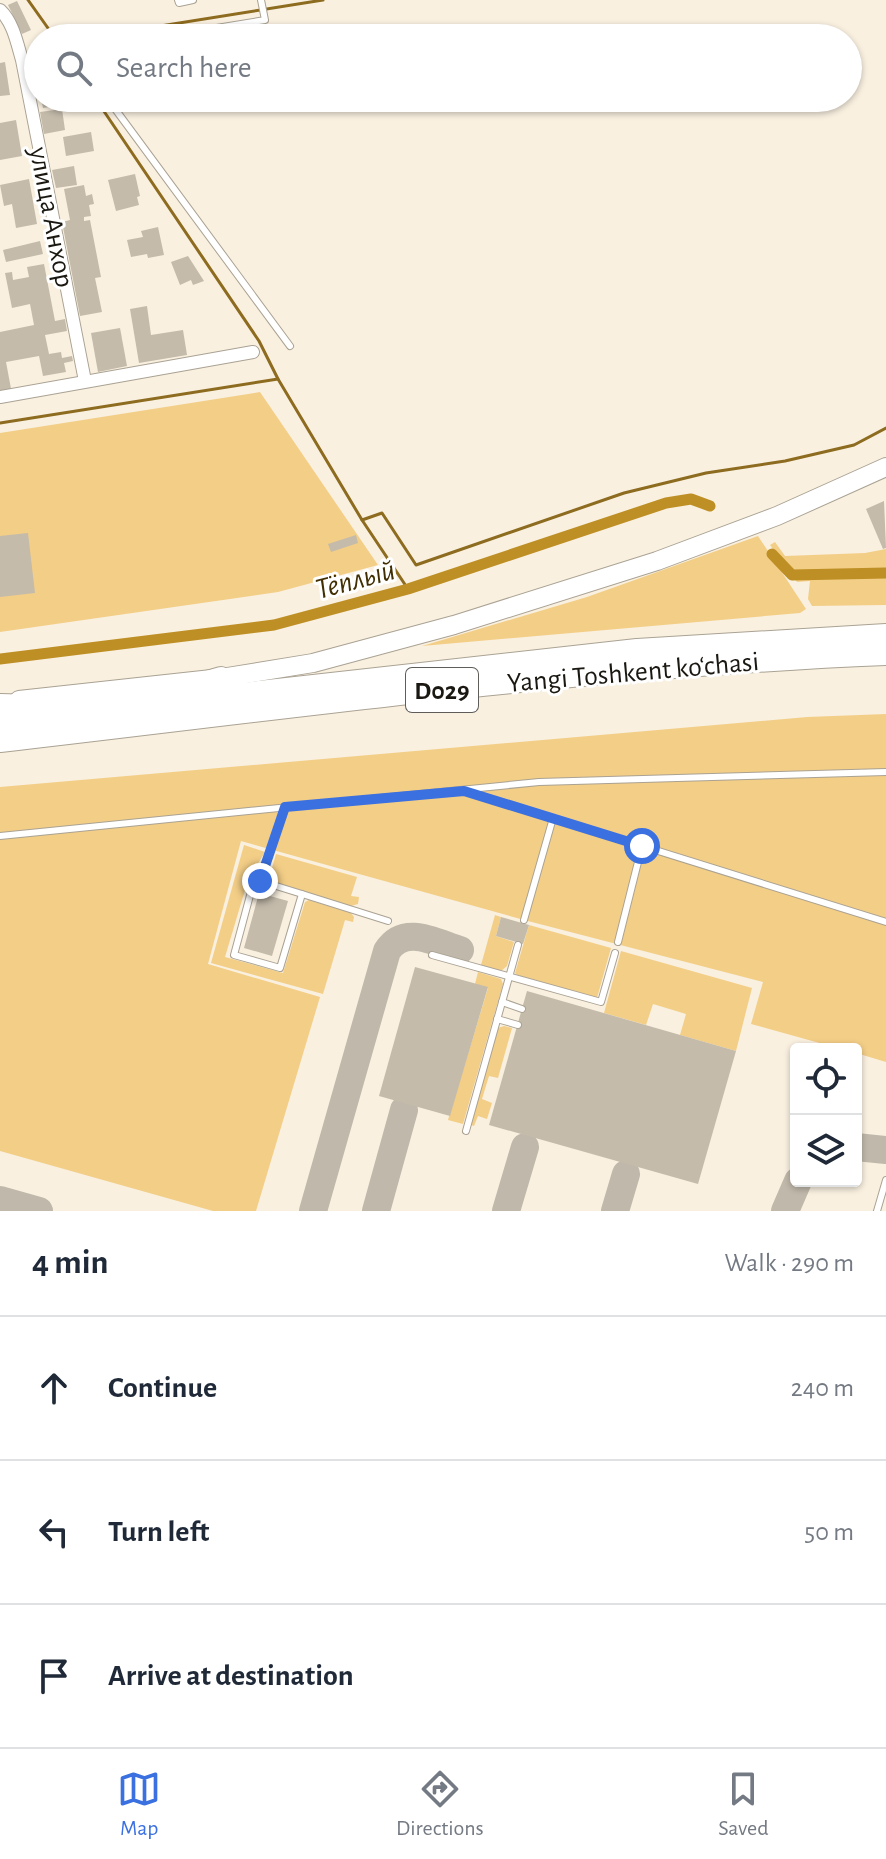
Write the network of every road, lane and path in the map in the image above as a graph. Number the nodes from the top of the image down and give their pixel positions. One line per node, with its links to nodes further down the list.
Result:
1 (178, 0): 2 (lane)
2 (193, 0)
3 (261, 0): 5 (lane)
4 (0, 10): 6 (street, улица Анхор)
5 (241, 24)
6 (24, 70)
7 (32, 112): 11 (street, улица Анхор)
8 (117, 112): 9 (lane)
9 (290, 346)
10 (253, 352): 11 (street)
11 (85, 381): 12 (street)
12 (0, 397)
13 (886, 467): 16 (main road)
14 (886, 635): 18 (highway, Yangi Toshkent ko‘chasi / D029)
15 (886, 654): 20 (highway, Yangi Toshkent ko‘chasi / D029)
16 (221, 678): 17 (main road); 18 (highway)
17 (0, 703): 18 (highway)
18 (118, 708): 19 (highway, Yangi Toshkent ko‘chasi / D029)
19 (0, 721)
20 (0, 741)
21 (886, 772): 22 (lane)
22 (464, 791): 23 (lane); 24 (lane)
23 (285, 807): 25 (lane); 27 (lane)
24 (553, 818): 26 (lane); 29 (lane)
25 (0, 836)
26 (642, 846): 31 (lane); 32 (lane)
27 (260, 881): 28 (lane); 28 (lane)
28 (302, 894): 30 (lane)
29 (524, 920)
30 (388, 921)
31 (886, 922)
32 (618, 942)
33 (518, 945): 36 (lane)
34 (615, 953): 36 (lane)
35 (432, 955): 36 (lane)
36 (509, 977): 37 (lane)
37 (502, 1002): 38 (lane); 39 (lane)
38 (522, 1009)
39 (497, 1019): 40 (lane); 41 (lane)
40 (518, 1025)
41 (466, 1131)
42 (886, 1180): 43 (lane)
43 (877, 1211)

